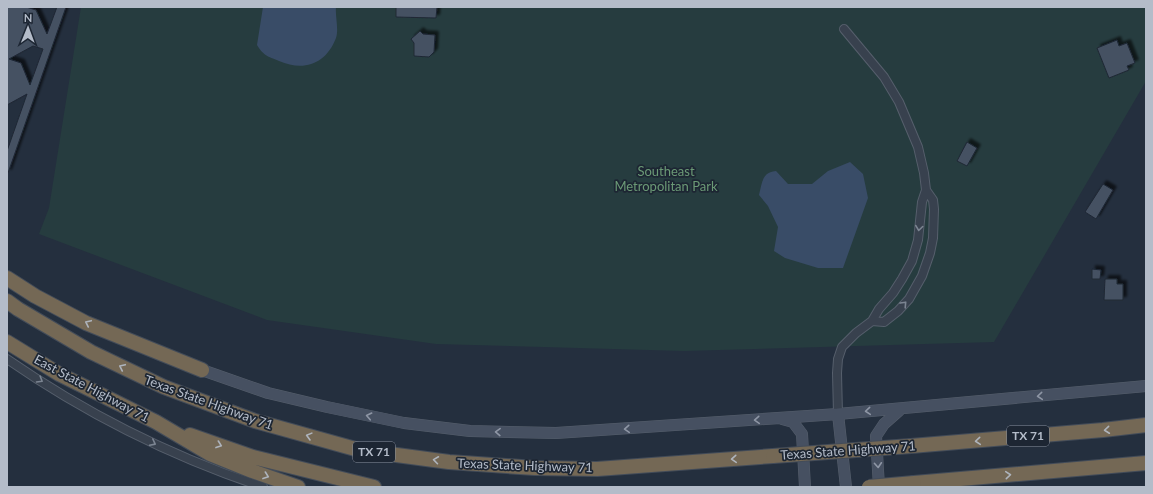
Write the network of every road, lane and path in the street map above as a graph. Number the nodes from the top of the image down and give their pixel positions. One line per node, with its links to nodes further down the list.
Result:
1 (844, 29): 2 (street)
2 (926, 190): 3 (street, one-way to 3); 4 (street)
3 (912, 261): 4 (street); 7 (street)
4 (926, 265): 7 (street, one-way to 4)
5 (7, 278): 10 (highway, one-way to 5)
6 (7, 301): 16 (highway, Texas State Highway 71 / TX 71, one-way to 6, bridge)
7 (872, 321): 13 (street)
8 (7, 342): 15 (highway, East State Highway 71)
9 (7, 359): 18 (street, one-way to 18)
10 (202, 370): 14 (street, one-way to 10)
11 (1146, 386): 12 (street, one-way to 12)
12 (901, 409): 13 (street, one-way to 13); 24 (street, one-way to 24)
13 (838, 414): 14 (street); 22 (street)
14 (780, 418): 21 (street)
15 (156, 422): 19 (highway, one-way to 19); 20 (highway, one-way to 20)
16 (1146, 425)
17 (1146, 463): 23 (highway, one-way to 17, bridge)
18 (263, 487)
19 (298, 487)
20 (374, 487)
21 (805, 487)
22 (846, 487)
23 (869, 487)
24 (880, 487)

